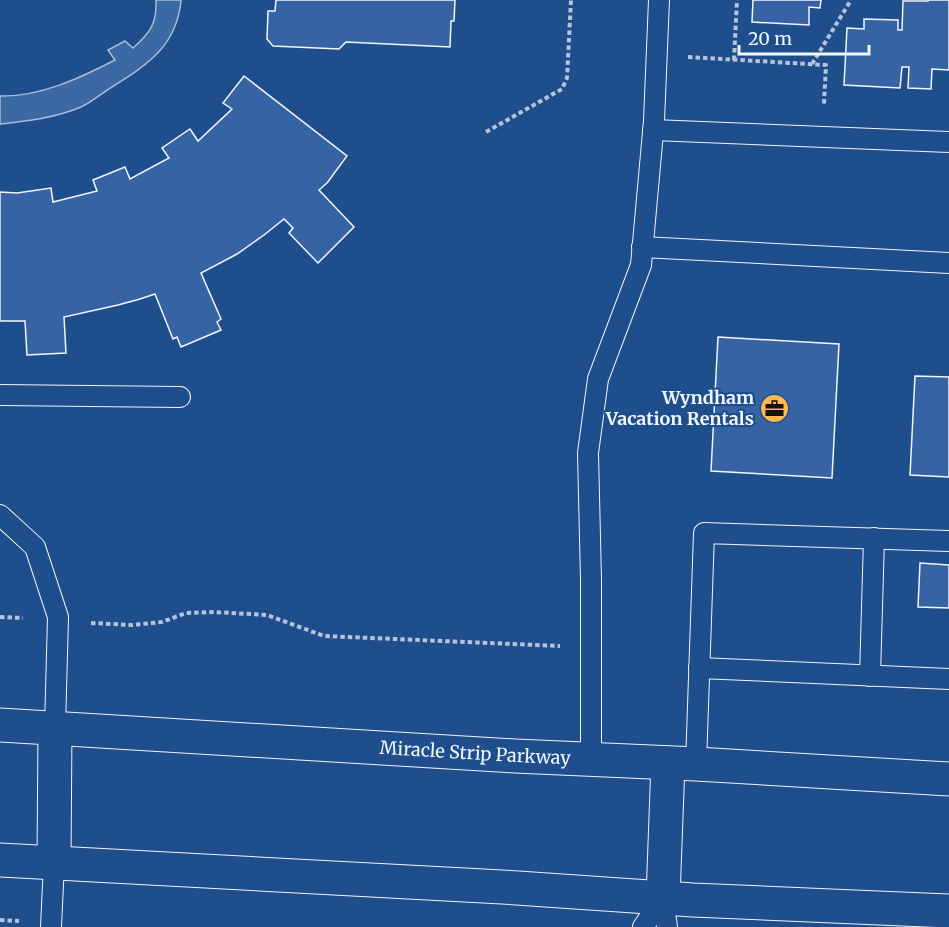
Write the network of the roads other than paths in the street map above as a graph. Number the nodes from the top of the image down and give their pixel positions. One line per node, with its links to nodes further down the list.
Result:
1 (660, 0): 2 (lane)
2 (653, 130): 3 (lane); 4 (lane)
3 (949, 142)
4 (642, 248): 5 (lane); 16 (lane)
5 (949, 263)
6 (0, 395): 7 (lane)
7 (180, 397)
8 (0, 515): 15 (lane)
9 (874, 538): 10 (lane); 11 (lane); 12 (lane)
10 (949, 541)
11 (699, 668): 12 (lane); 17 (lane)
12 (870, 676): 13 (lane)
13 (949, 679)
14 (0, 725): 15 (highway, Miracle Strip Parkway)
15 (55, 728): 16 (highway, Miracle Strip Parkway); 20 (highway)
16 (591, 759): 17 (highway, Miracle Strip Parkway)
17 (682, 764): 18 (highway, Miracle Strip Parkway); 22 (highway)
18 (949, 780)
19 (0, 860): 20 (highway)
20 (54, 863): 22 (highway); 23 (lane)
21 (949, 911): 22 (highway)
22 (665, 913): 24 (lane)
23 (51, 927)
24 (643, 927)

